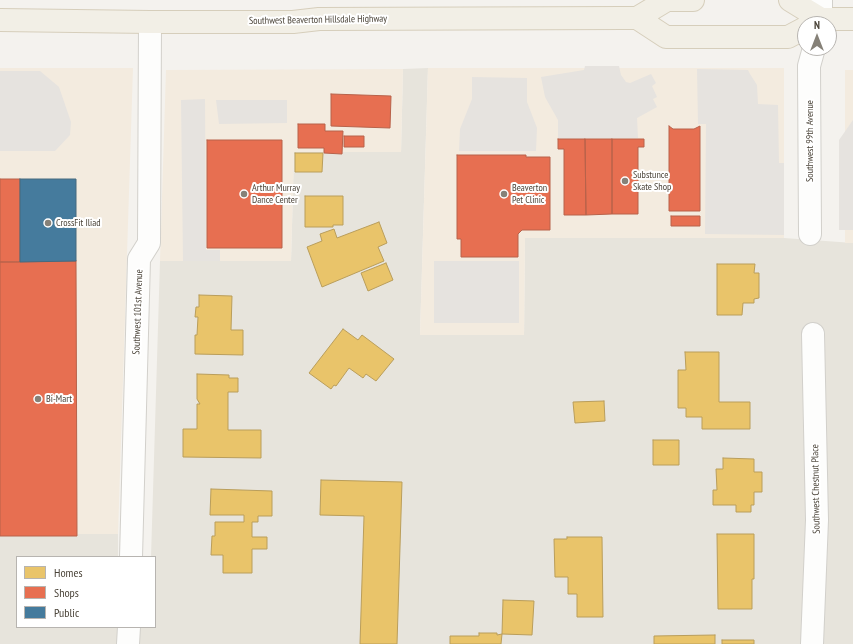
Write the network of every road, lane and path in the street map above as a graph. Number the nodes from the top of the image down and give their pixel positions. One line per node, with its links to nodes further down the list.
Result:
1 (693, 0): 4 (main road)
2 (790, 0): 3 (main road)
3 (812, 16)
4 (637, 18): 8 (main road, Southwest Beaverton Hillsdale Highway); 9 (main road)
5 (837, 19): 6 (main road)
6 (853, 19)
7 (0, 20): 8 (main road, Southwest Beaverton Hillsdale Highway)
8 (150, 22): 13 (street, Southwest 101st Avenue)
9 (797, 32)
10 (812, 56): 11 (street, Southwest 99th Avenue)
11 (810, 234)
12 (813, 334): 16 (street, Southwest Chestnut Place)
13 (131, 556)
14 (129, 628): 15 (street)
15 (128, 644)
16 (812, 644)

